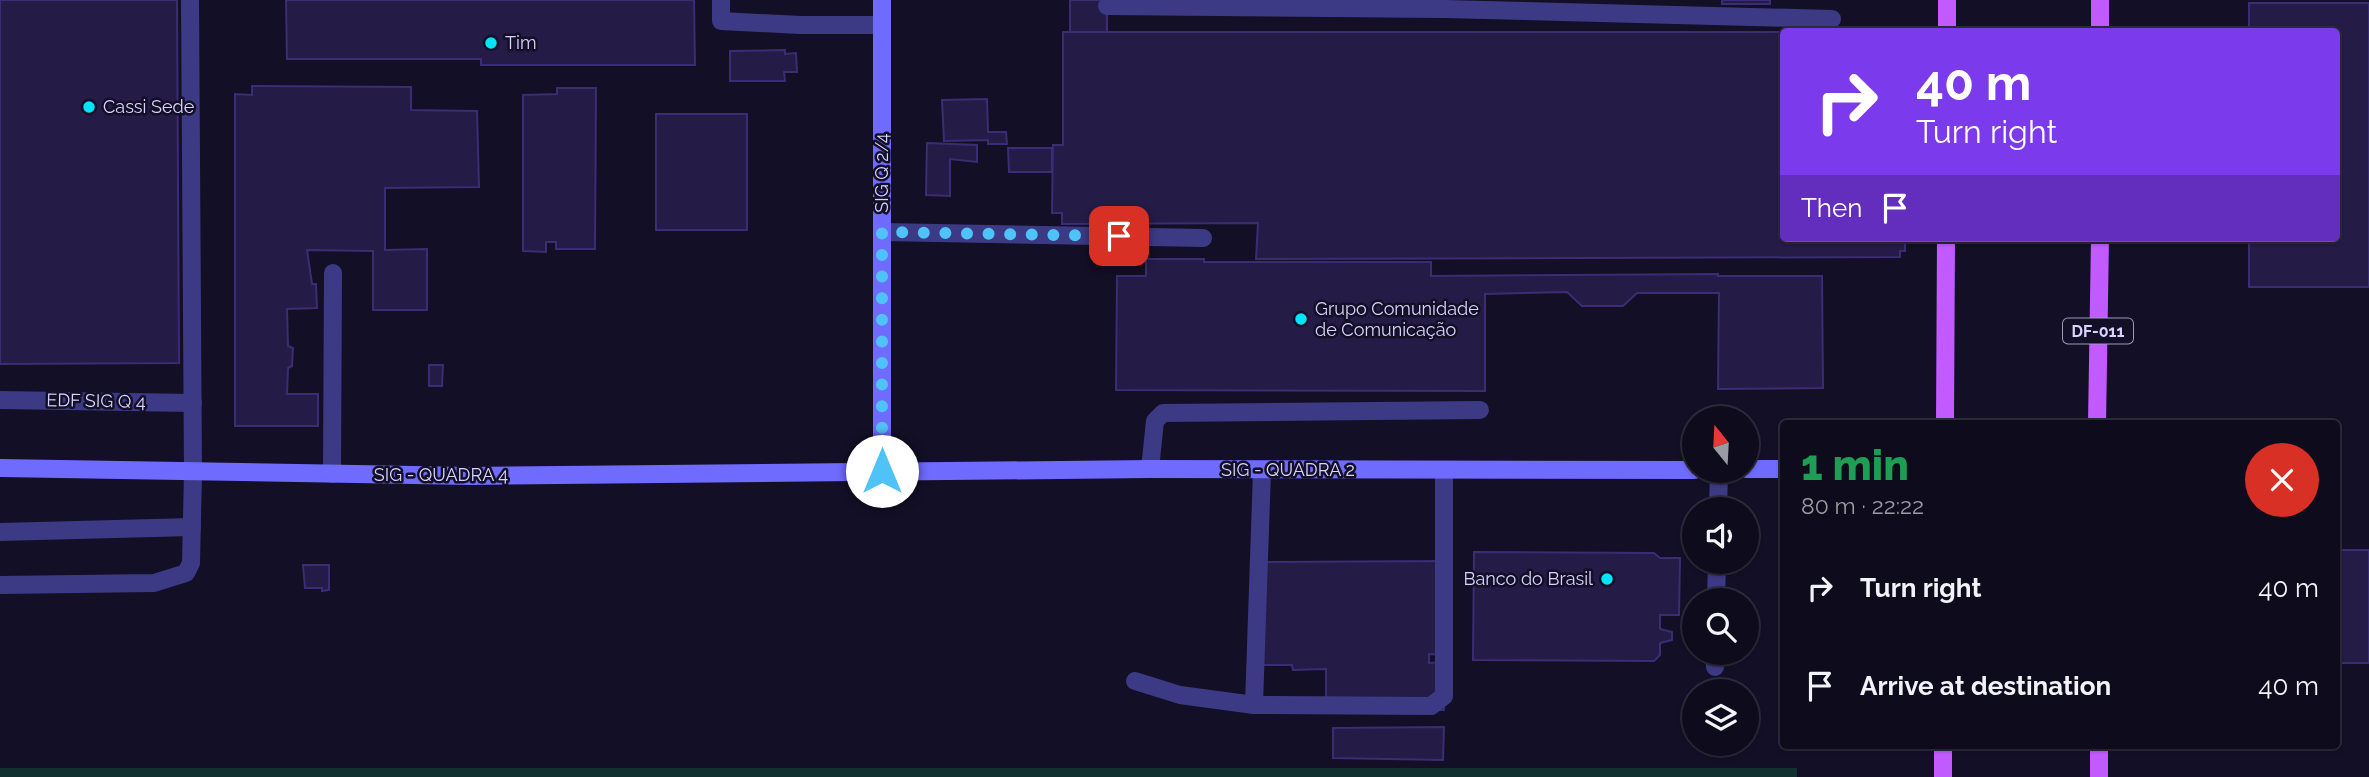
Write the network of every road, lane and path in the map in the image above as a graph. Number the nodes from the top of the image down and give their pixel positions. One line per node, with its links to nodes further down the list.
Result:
1 (190, 0): 17 (lane)
2 (721, 0): 8 (lane)
3 (882, 0): 8 (street, SIG Q 2/4)
4 (1947, 0): 9 (main road)
5 (2100, 0): 10 (main road)
6 (1107, 6): 7 (lane)
7 (1832, 19)
8 (883, 25): 11 (street, SIG Q 2/4)
9 (1947, 28)
10 (2100, 28)
11 (882, 232): 12 (lane); 26 (street, SIG Q 2/4)
12 (1203, 238)
13 (1947, 242): 19 (main road)
14 (2100, 242): 20 (main road, DF-011)
15 (332, 273): 30 (lane)
16 (0, 400): 17 (lane, EDF SIG Q 4)
17 (193, 403): 29 (lane)
18 (1480, 410): 22 (lane)
19 (1945, 420)
20 (2097, 420)
21 (0, 468): 29 (street, SIG - QUADRA 4)
22 (1150, 469): 26 (street, SIG - QUADRA 2); 27 (street, SIG - QUADRA 2)
23 (1759, 469): 24 (street)
24 (1780, 469)
25 (1682, 470): 28 (street, SIG - QUADRA 2)
26 (882, 471): 30 (street, SIG - QUADRA 4)
27 (1262, 471): 28 (street, SIG - QUADRA 2); 35 (lane)
28 (1444, 471): 35 (lane)
29 (193, 473): 30 (street, SIG - QUADRA 4); 31 (lane)
30 (332, 474)
31 (192, 527): 32 (lane); 33 (lane)
32 (0, 532)
33 (0, 585)
34 (1135, 681): 35 (lane)
35 (1254, 705)
36 (1943, 749): 38 (main road)
37 (2099, 749): 39 (main road)
38 (1943, 777)
39 (2099, 777)

